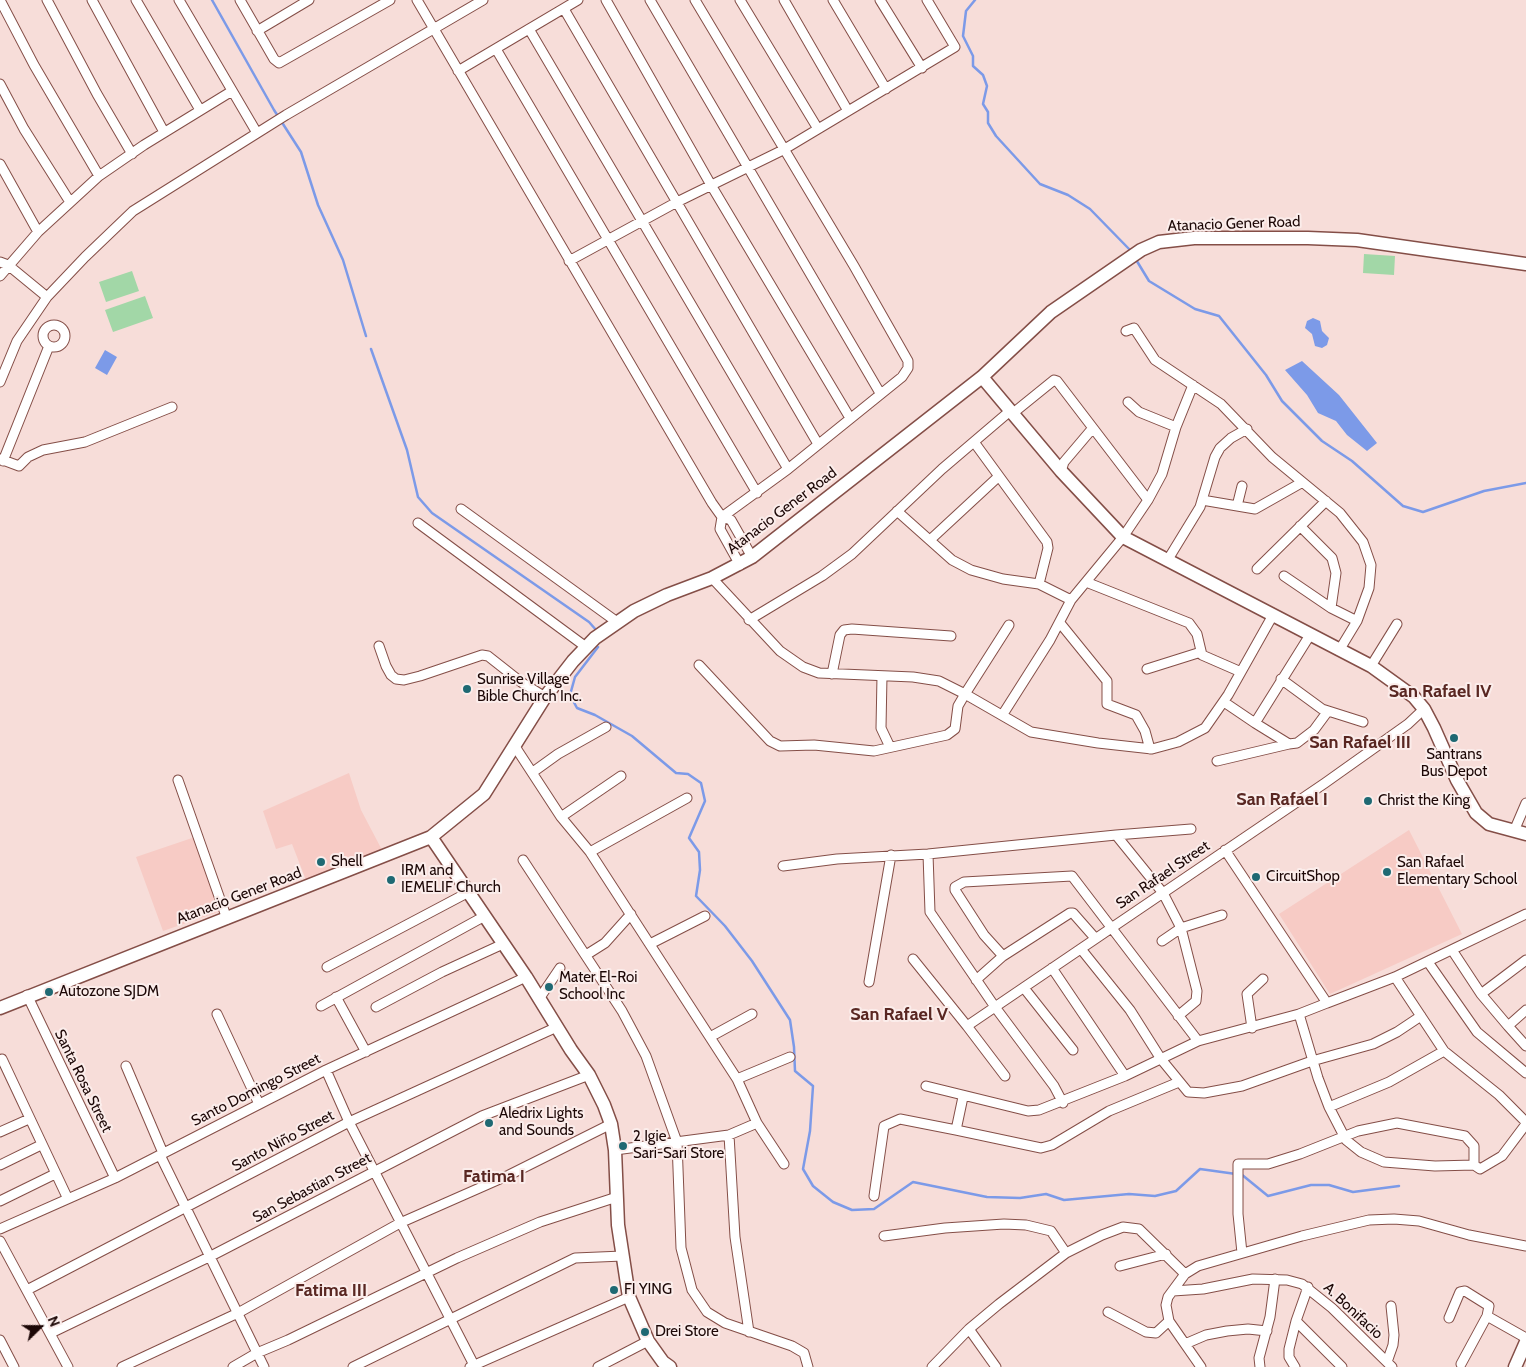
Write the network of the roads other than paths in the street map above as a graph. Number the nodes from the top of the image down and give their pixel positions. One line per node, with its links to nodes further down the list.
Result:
1 (0, 0): 40 (street)
2 (47, 0): 37 (street)
3 (92, 0): 34 (street)
4 (136, 0): 31 (street)
5 (180, 0): 30 (street)
6 (240, 0): 24 (street)
7 (309, 0): 24 (street)
8 (390, 0): 24 (street)
9 (417, 0): 22 (street)
10 (483, 0): 20 (street)
11 (578, 0): 21 (street)
12 (606, 0): 41 (street)
13 (650, 0): 39 (street)
14 (695, 0): 36 (street)
15 (740, 0): 33 (street)
16 (784, 0): 32 (street)
17 (832, 0): 29 (street)
18 (880, 0): 26 (street)
19 (927, 0): 26 (street)
20 (467, 4): 22 (street)
21 (564, 8): 23 (street); 43 (street)
22 (433, 28): 27 (street); 35 (street)
23 (529, 29): 25 (street); 44 (street)
24 (257, 31)
25 (496, 49): 27 (street); 46 (street)
26 (922, 68): 29 (street)
27 (458, 71): 47 (street)
28 (0, 84): 42 (street)
29 (886, 89): 32 (street)
30 (232, 91): 31 (street); 35 (street)
31 (200, 110): 34 (street)
32 (848, 111): 33 (street)
33 (818, 129): 36 (street)
34 (164, 132): 37 (street)
35 (258, 133): 51 (street)
36 (783, 150): 39 (street); 59 (street)
37 (132, 154): 40 (street)
38 (0, 164): 45 (street)
39 (748, 167): 41 (street); 59 (street)
40 (99, 176): 42 (street)
41 (711, 185): 43 (street); 63 (street)
42 (70, 202): 45 (street)
43 (676, 202): 44 (street); 68 (street)
44 (642, 222): 46 (street); 70 (street)
45 (38, 232): 48 (street)
46 (607, 241): 47 (street); 75 (street)
47 (569, 261): 82 (street)
48 (4, 264): 50 (street); 51 (street)
49 (1526, 264): 56 (main road, Atanacio Gener Road)
50 (0, 276)
51 (47, 297): 52 (street)
52 (31, 319): 53 (street); 57 (street)
53 (45, 330): 55 (street); 55 (street)
54 (1126, 331): 58 (street)
55 (49, 346): 69 (street)
56 (982, 377): 62 (main road); 87 (main road, Atanacio Gener Road)
57 (0, 382)
58 (1193, 385): 64 (street); 66 (street)
59 (880, 393): 63 (street)
60 (1128, 402): 64 (street)
61 (172, 407): 69 (street)
62 (1011, 413): 65 (street); 67 (street); 71 (main road)
63 (850, 418): 68 (street)
64 (1176, 427): 76 (street)
65 (1092, 429): 71 (street); 76 (street)
66 (1247, 429): 73 (street); 77 (street)
67 (974, 442): 72 (street); 81 (street)
68 (818, 444): 70 (street)
69 (2, 460)
70 (788, 469): 75 (street)
71 (1061, 471): 85 (main road)
72 (998, 477): 86 (street); 94 (street)
73 (1302, 483): 78 (street); 79 (street)
74 (1242, 486): 79 (street)
75 (757, 493): 82 (street)
76 (1148, 500): 85 (street)
77 (1202, 500): 79 (street); 88 (street)
78 (1326, 501): 84 (street); 99 (street)
79 (1237, 506)
80 (461, 509): 100 (street)
81 (897, 511): 86 (street); 98 (street)
82 (722, 517): 87 (street); 89 (street)
83 (418, 523): 106 (street)
84 (1300, 526): 90 (street); 96 (street)
85 (1123, 537): 88 (main road); 93 (street)
86 (930, 540): 94 (street)
87 (752, 557): 89 (main road, Atanacio Gener Road)
88 (1167, 561): 97 (main road)
89 (740, 564): 92 (main road, Atanacio Gener Road)
90 (1257, 569)
91 (1284, 576): 96 (street)
92 (712, 578): 98 (street); 100 (main road, Atanacio Gener Road)
93 (1086, 582): 95 (street); 109 (street)
94 (1039, 584): 95 (street)
95 (1071, 600): 101 (street)
96 (1331, 608): 99 (street)
97 (1273, 615): 105 (main road); 113 (street)
98 (749, 620): 114 (street)
99 (1357, 621): 108 (street)
100 (617, 622): 106 (main road, Atanacio Gener Road)
101 (1060, 623): 122 (street); 129 (street)
102 (1397, 624): 111 (street)
103 (1008, 625): 117 (street)
104 (951, 636): 114 (street)
105 (1310, 636): 108 (main road); 116 (street)
106 (591, 642): 118 (main road, Atanacio Gener Road)
107 (379, 646): 118 (street)
108 (1340, 649): 111 (main road)
109 (1200, 652): 112 (street); 113 (street)
110 (699, 665): 128 (street)
111 (1371, 666): 120 (main road)
112 (1146, 669)
113 (1241, 672): 119 (street)
114 (832, 674): 115 (street)
115 (882, 676): 117 (street); 128 (street)
116 (1281, 679): 121 (street); 124 (street)
117 (965, 694): 122 (street); 128 (street)
118 (545, 698): 127 (main road, Atanacio Gener Road)
119 (1224, 702): 124 (street); 129 (street)
120 (1424, 709): 138 (main road); 141 (street, San Rafael Street)
121 (1328, 711): 123 (street); 126 (street)
122 (1003, 714): 129 (street)
123 (1362, 722)
124 (1255, 723): 126 (street)
125 (606, 727): 131 (street)
126 (1288, 744): 130 (street)
127 (514, 745): 131 (street); 140 (main road, Atanacio Gener Road)
128 (890, 747)
129 (1150, 749)
130 (1218, 761)
131 (533, 772): 136 (street)
132 (621, 776): 136 (street)
133 (178, 780): 154 (street)
134 (687, 798): 142 (street)
135 (1526, 803): 138 (street)
136 (561, 817): 142 (street)
137 (1191, 829): 139 (street)
138 (1520, 833)
139 (1116, 835): 143 (street); 148 (street)
140 (431, 837): 147 (main road); 154 (main road, Atanacio Gener Road)
141 (1225, 850): 148 (street, San Rafael Street); 181 (street)
142 (590, 852): 149 (street)
143 (928, 854): 144 (street); 174 (street)
144 (891, 855): 146 (street); 175 (street)
145 (523, 860): 163 (street)
146 (783, 866)
147 (467, 892): 153 (main road); 168 (street)
148 (1162, 893): 155 (street, San Rafael Street); 156 (street)
149 (631, 914): 160 (street); 163 (street)
150 (1526, 914): 162 (street)
151 (1222, 915): 156 (street)
152 (705, 916): 160 (street)
153 (483, 917): 159 (main road); 179 (street)
154 (227, 919): 178 (main road, Atanacio Gener Road)
155 (1112, 926): 157 (street, San Rafael Street); 164 (street); 190 (street)
156 (1181, 928): 158 (street); 190 (street)
157 (1095, 938): 161 (street, San Rafael Street); 164 (street)
158 (1162, 941)
159 (503, 944): 171 (main road); 183 (street)
160 (650, 944): 196 (street)
161 (1082, 949): 170 (street, San Rafael Street); 204 (street)
162 (1452, 950): 167 (street); 177 (street)
163 (586, 955): 228 (street)
164 (1003, 956): 174 (street)
165 (913, 958): 192 (street)
166 (1526, 960): 177 (street)
167 (1428, 962): 172 (street); 208 (street)
168 (327, 967)
169 (560, 968): 180 (street)
170 (1052, 968): 176 (street, San Rafael Street); 211 (street)
171 (526, 977): 180 (main road); 201 (street, Santo Domingo Street)
172 (1395, 977): 181 (street); 191 (street)
173 (1262, 979): 195 (street)
174 (976, 980): 184 (street)
175 (869, 982)
176 (1024, 988): 184 (street, San Rafael Street); 199 (street)
177 (1481, 994): 193 (street)
178 (27, 995): 185 (main road, Atanacio Gener Road); 237 (street, Santa Rosa Street)
179 (336, 998): 182 (street); 201 (street)
180 (539, 1000): 194 (main road)
181 (1327, 1003): 189 (street)
182 (321, 1006)
183 (376, 1007)
184 (995, 1007): 192 (street, San Rafael Street); 216 (street)
185 (0, 1008)
186 (1526, 1010): 193 (street)
187 (217, 1014): 217 (street)
188 (752, 1014): 196 (street)
189 (1299, 1014): 195 (street); 205 (street)
190 (1178, 1016): 197 (street)
191 (1421, 1016): 200 (street); 205 (street)
192 (967, 1026): 210 (street)
193 (1508, 1026): 198 (street)
194 (557, 1027): 209 (main road); 220 (street, Santo Niño Street)
195 (1252, 1028): 197 (street)
196 (710, 1037): 212 (street)
197 (1198, 1041): 204 (street)
198 (1526, 1046)
199 (1073, 1050)
200 (1444, 1051): 218 (street); 222 (street)
201 (366, 1052): 207 (street, Santo Domingo Street)
202 (790, 1057): 212 (street)
203 (2, 1058): 219 (street)
204 (1161, 1060): 211 (street); 213 (street)
205 (1312, 1061): 213 (street); 218 (street)
206 (126, 1066): 231 (street)
207 (326, 1070): 217 (street, Santo Domingo Street); 220 (street)
208 (1526, 1073)
209 (589, 1075): 223 (main road); 235 (street, San Sebastian Street)
210 (1005, 1076)
211 (1125, 1076): 216 (street)
212 (737, 1079): 221 (street)
213 (1179, 1082): 224 (street)
214 (926, 1086): 215 (street)
215 (963, 1097): 216 (street); 224 (street)
216 (1063, 1103)
217 (259, 1104): 231 (street, Santo Domingo Street)
218 (1329, 1107): 227 (street)
219 (30, 1119): 225 (street); 229 (street)
220 (349, 1122): 235 (street); 242 (street, Santo Niño Street)
221 (757, 1123): 226 (street); 232 (street)
222 (1526, 1123): 234 (street)
223 (611, 1124): 230 (main road); 243 (street)
224 (956, 1130): 238 (street)
225 (0, 1132)
226 (729, 1135): 228 (street); 271 (street)
227 (1344, 1137): 234 (street); 234 (street); 249 (street)
228 (677, 1142): 230 (street); 271 (street)
229 (42, 1145): 233 (street); 236 (street)
230 (616, 1150): 240 (main road)
231 (161, 1154): 237 (street, Santo Domingo Street); 242 (street)
232 (784, 1164)
233 (0, 1165)
234 (1474, 1165)
235 (374, 1170): 243 (street); 251 (street, San Sebastian Street)
236 (55, 1174): 239 (street); 241 (street)
237 (115, 1178): 239 (street, Santo Domingo Street)
238 (874, 1196)
239 (68, 1197): 244 (street, Santo Domingo Street)
240 (617, 1197): 252 (main road); 254 (street)
241 (0, 1201)
242 (185, 1207): 251 (street); 258 (street, Santo Niño Street)
243 (400, 1224): 254 (street); 263 (street)
244 (0, 1229)
245 (884, 1236): 248 (street)
246 (0, 1241): 258 (street)
247 (1526, 1246): 249 (street)
248 (1066, 1253): 250 (street); 269 (street)
249 (1242, 1253): 255 (street)
250 (1166, 1254): 253 (street); 255 (street)
251 (211, 1256): 263 (street); 272 (street, San Sebastian Street)
252 (623, 1256): 260 (main road); 266 (street)
253 (1120, 1266)
254 (425, 1273): 266 (street); 278 (street)
255 (1185, 1274): 259 (street)
256 (1275, 1279): 257 (street, A. Bonifacio); 259 (street, A. Bonifacio); 270 (street)
257 (1308, 1287): 268 (street); 279 (street, A. Bonifacio)
258 (27, 1290): 272 (street)
259 (1173, 1291): 267 (street)
260 (629, 1297): 275 (main road); 281 (street)
261 (1390, 1306): 279 (street)
262 (1108, 1312): 267 (street)
263 (238, 1313): 278 (street); 284 (street)
264 (1487, 1316): 265 (street); 273 (street); 280 (street)
265 (1449, 1318)
266 (451, 1320): 281 (street); 287 (street)
267 (1169, 1321): 277 (street)
268 (1296, 1321): 295 (street); 296 (street)
269 (969, 1329): 291 (street); 292 (street)
270 (1267, 1331): 277 (street); 294 (street)
271 (749, 1332): 290 (street)
272 (50, 1333): 283 (street)
273 (1526, 1338)
274 (0, 1340): 282 (street)
275 (648, 1341): 288 (street); 289 (main road)
276 (1526, 1342): 297 (main road)
277 (1185, 1344): 293 (street)
278 (257, 1353): 285 (street); 286 (street)
279 (1390, 1364)
280 (1461, 1364)
281 (473, 1366)
282 (14, 1367)
283 (68, 1367)
284 (122, 1367)
285 (233, 1367)
286 (264, 1367)
287 (353, 1367)
288 (598, 1367)
289 (670, 1367)
290 (808, 1367)
291 (932, 1367)
292 (996, 1367)
293 (1201, 1367)
294 (1260, 1367)
295 (1295, 1367)
296 (1342, 1367)
297 (1515, 1367)

